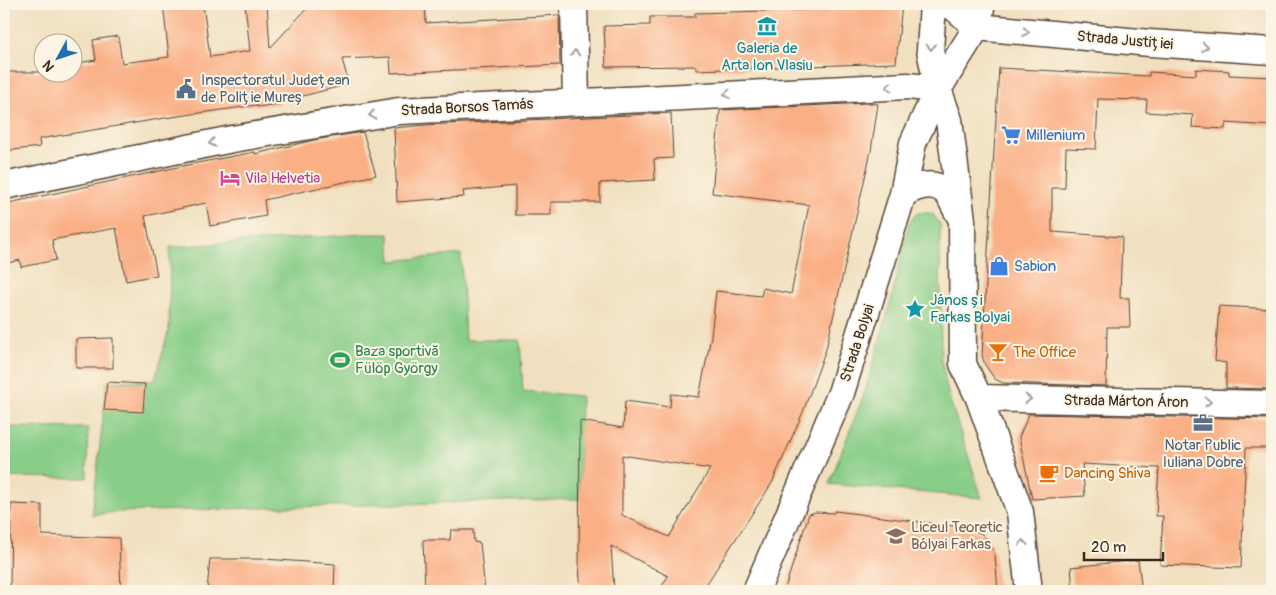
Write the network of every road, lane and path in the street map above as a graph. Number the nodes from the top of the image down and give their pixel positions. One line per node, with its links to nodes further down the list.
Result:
1 (574, 4): 7 (street, one-way to 1)
2 (933, 4): 6 (street, one-way to 6)
3 (950, 4): 4 (street)
4 (980, 15): 5 (street, Strada Justiției, one-way to 5); 6 (street, Strada Bolyai)
5 (1272, 51)
6 (938, 89): 7 (street, Strada Borsos Tamás, one-way to 7); 9 (street, Strada Bolyai); 10 (street)
7 (576, 102): 8 (street, Strada Borsos Tamás, one-way to 8)
8 (4, 186)
9 (903, 194): 10 (street); 13 (street, Strada Bolyai)
10 (962, 220): 11 (street)
11 (979, 398): 12 (street, Strada Márton Áron, one-way to 12); 14 (street, one-way to 11)
12 (1272, 404)
13 (756, 591)
14 (1029, 591)

